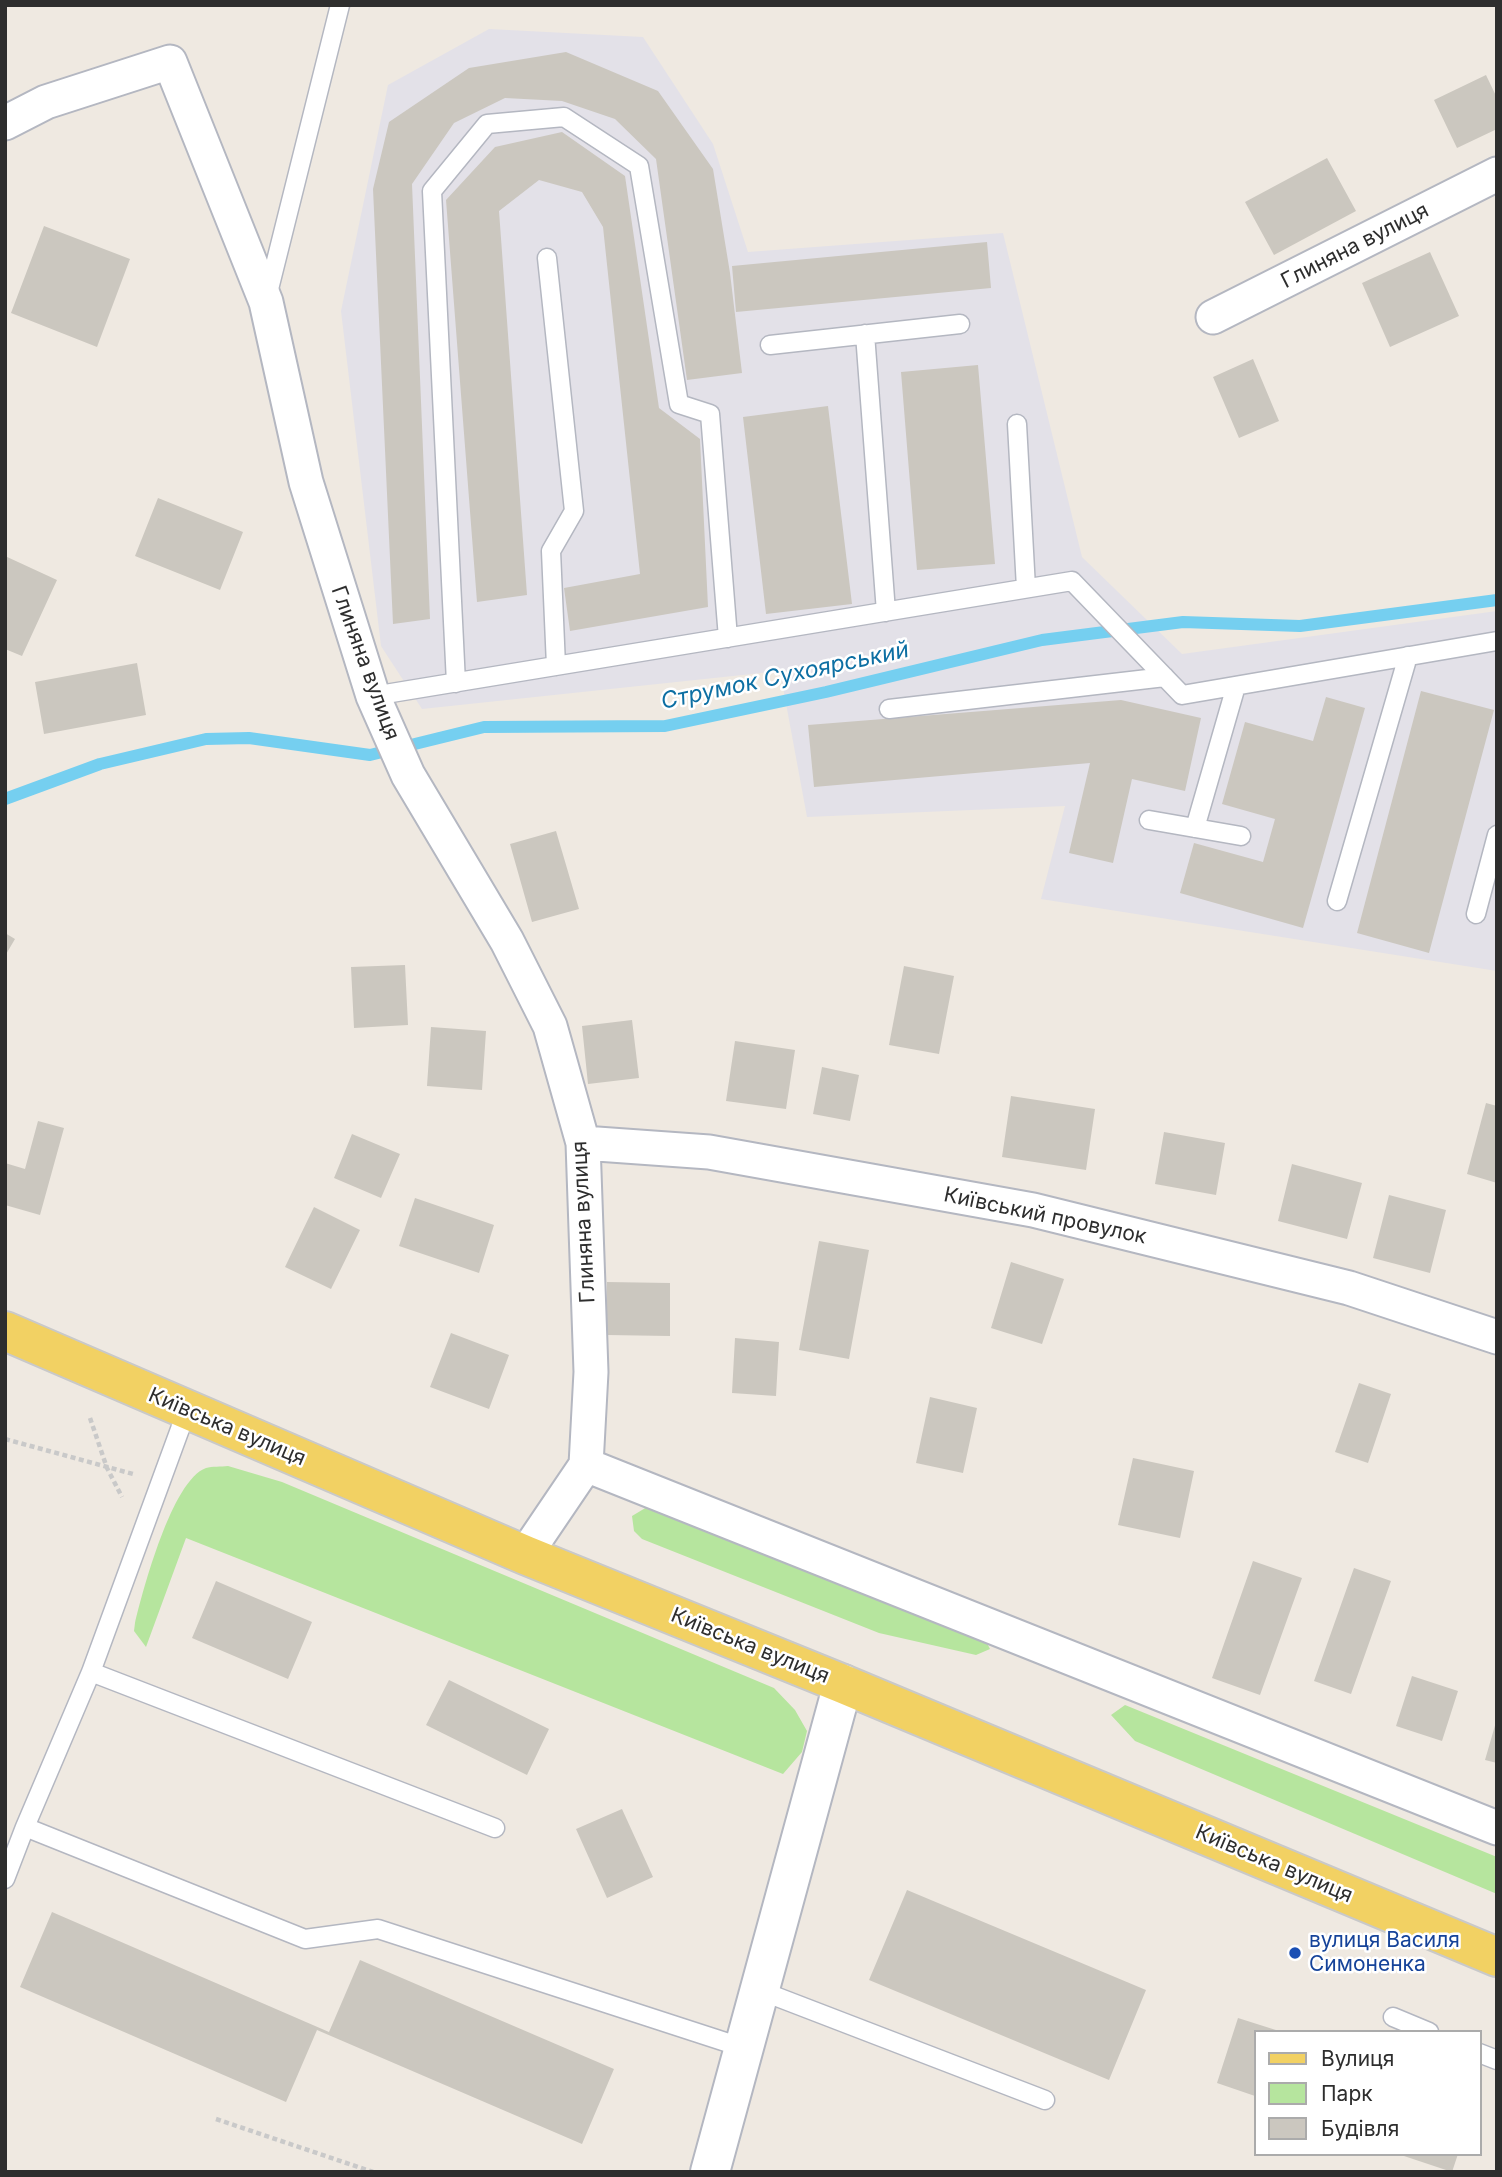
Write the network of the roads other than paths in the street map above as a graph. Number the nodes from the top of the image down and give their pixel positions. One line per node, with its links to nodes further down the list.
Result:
1 (340, 5): 5 (lane)
2 (5, 123): 5 (street, Глиняна вулиця)
3 (1497, 174): 6 (street, Глиняна вулиця)
4 (547, 258): 16 (lane)
5 (266, 302): 21 (street, Глиняна вулиця)
6 (1213, 317)
7 (960, 324): 8 (lane)
8 (865, 334): 9 (lane); 12 (lane)
9 (770, 345)
10 (1017, 424): 11 (lane)
11 (1026, 589): 12 (lane); 17 (lane)
12 (886, 612): 13 (lane)
13 (728, 638): 16 (lane); 18 (lane)
14 (1497, 641): 15 (lane)
15 (1408, 656): 19 (lane); 26 (lane)
16 (556, 666): 18 (lane)
17 (1165, 677): 19 (lane); 20 (lane)
18 (456, 683): 21 (lane)
19 (1236, 686): 23 (lane)
20 (889, 709)
21 (379, 710): 28 (street, Глиняна вулиця)
22 (1149, 820): 23 (lane)
23 (1195, 828): 25 (lane)
24 (1497, 835): 27 (lane)
25 (1241, 836)
26 (1337, 901)
27 (1476, 914)
28 (583, 1143): 30 (street, Київський провулок); 32 (street, Глиняна вулиця)
29 (5, 1331): 31 (main road, Київська вулиця)
30 (1497, 1337)
31 (187, 1410): 33 (main road, Київська вулиця); 34 (lane)
32 (586, 1465): 33 (street); 38 (street)
33 (525, 1555): 35 (main road, Київська вулиця)
34 (91, 1672): 36 (lane); 37 (lane)
35 (843, 1684): 40 (main road, Київська вулиця); 41 (street)
36 (25, 1827): 39 (lane); 44 (lane)
37 (495, 1828)
38 (1497, 1828)
39 (5, 1879)
40 (1497, 1957)
41 (759, 1990): 44 (street); 45 (lane)
42 (1393, 2017): 43 (lane)
43 (1424, 2030)
44 (744, 2048): 46 (street)
45 (1045, 2100)
46 (709, 2172)

